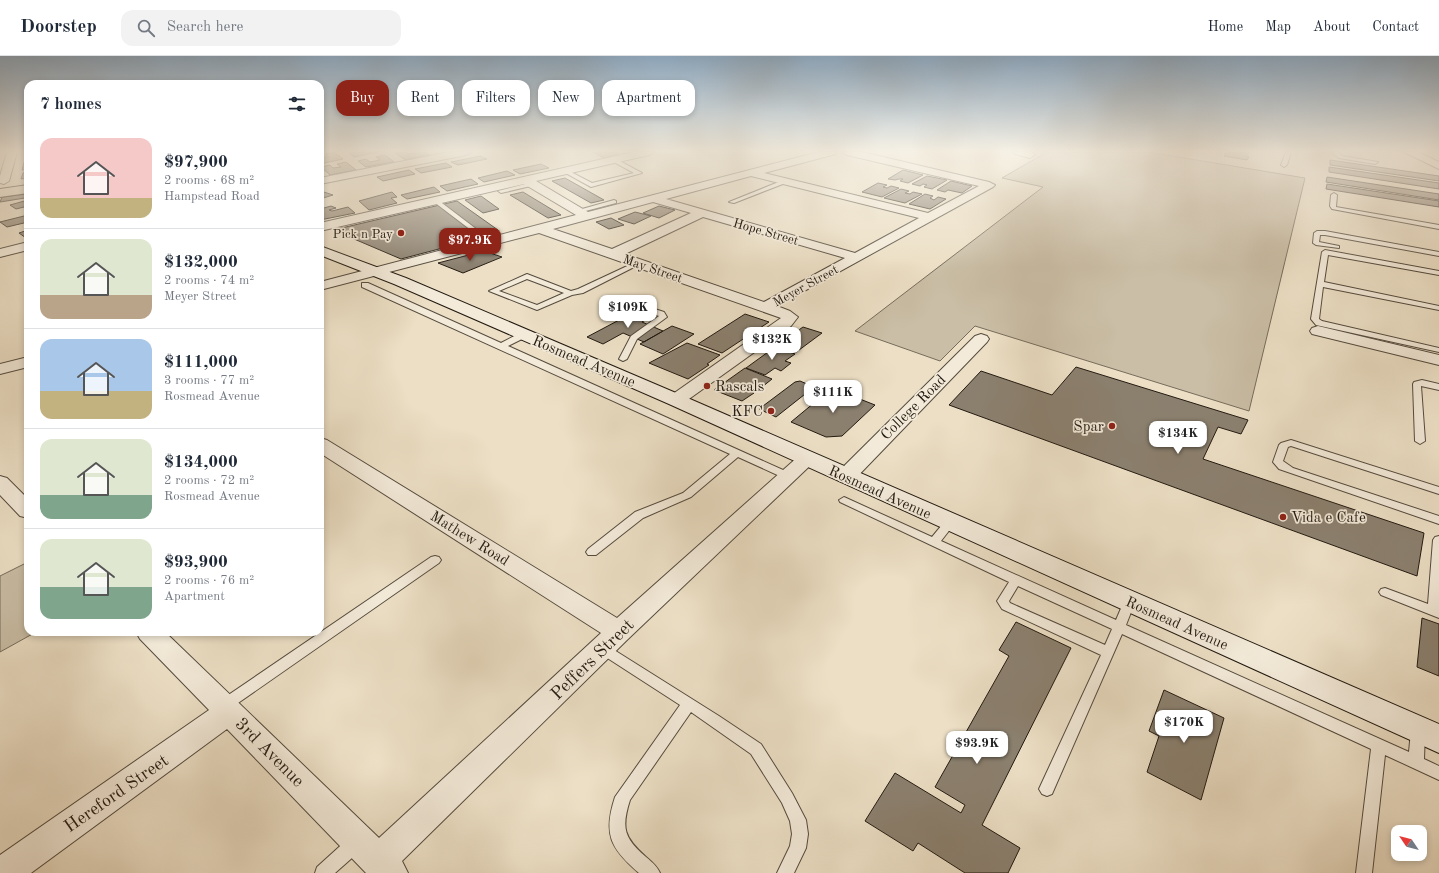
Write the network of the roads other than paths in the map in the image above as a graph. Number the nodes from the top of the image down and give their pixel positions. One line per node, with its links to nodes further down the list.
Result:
1 (20, 190): 10 (main road)
2 (490, 190): 13 (street)
3 (506, 190): 9 (lane)
4 (543, 190): 17 (street)
5 (687, 190): 12 (street)
6 (764, 190): 15 (lane)
7 (819, 190): 18 (street)
8 (979, 190): 18 (street, Meyer Street)
9 (501, 192)
10 (0, 193)
11 (1334, 196): 20 (lane)
12 (654, 199): 16 (street, Hope Street); 17 (street)
13 (436, 201): 19 (street); 22 (lane)
14 (614, 202): 17 (lane)
15 (732, 202)
16 (701, 212): 26 (street); 28 (street, Hope Street)
17 (583, 214): 21 (street)
18 (928, 217): 28 (street, Meyer Street)
19 (324, 226)
20 (1439, 226)
21 (541, 229): 22 (street); 26 (street, May Street)
22 (490, 242): 31 (street)
23 (24, 247): 25 (street)
24 (324, 252): 31 (main road, Rosmead Avenue)
25 (0, 253)
26 (613, 254): 29 (street, May Street)
27 (1439, 254): 30 (lane)
28 (855, 257): 37 (street, Meyer Street)
29 (638, 263): 36 (lane); 37 (street, May Street)
30 (1439, 267)
31 (376, 272): 34 (street); 41 (main road, Rosmead Avenue)
32 (1439, 273): 33 (lane)
33 (1321, 284): 39 (lane); 44 (lane)
34 (324, 285)
35 (365, 285): 43 (lane)
36 (570, 293): 36 (lane)
37 (765, 307): 50 (street, Meyer Street)
38 (624, 308): 45 (lane)
39 (1439, 308)
40 (1318, 331): 46 (street)
41 (523, 335): 43 (lane); 50 (main road, Rosmead Avenue)
42 (981, 339): 57 (street, College Road)
43 (502, 346): 53 (lane)
44 (1439, 350)
45 (623, 359)
46 (1439, 360)
47 (24, 363): 48 (street)
48 (0, 369)
49 (1439, 387): 51 (lane)
50 (676, 400): 54 (main road, Rosmead Avenue)
51 (1420, 441)
52 (324, 447): 71 (street, Mathew Road)
53 (737, 453): 55 (lane); 63 (lane)
54 (807, 459): 55 (street, Peffers Street); 57 (main road, Rosmead Avenue)
55 (788, 476): 71 (street, Peffers Street)
56 (0, 483): 59 (street)
57 (845, 488): 61 (main road, Rosmead Avenue)
58 (1439, 491): 60 (lane)
59 (24, 507)
60 (1439, 520)
61 (942, 532): 65 (lane); 67 (main road, Rosmead Avenue)
62 (1439, 540): 68 (lane)
63 (592, 552)
64 (435, 560): 74 (lane)
65 (1016, 580): 69 (lane); 72 (lane)
66 (1384, 592): 68 (lane)
67 (1129, 602): 69 (lane); 75 (main road, Rosmead Avenue)
68 (1436, 612)
69 (1118, 626): 72 (lane); 76 (lane)
70 (153, 636): 74 (street, 3rd Avenue)
71 (612, 640): 73 (lane); 80 (street, Peffers Street)
72 (1108, 652): 79 (lane)
73 (689, 704): 83 (lane); 84 (lane)
74 (226, 709): 80 (street, 3rd Avenue); 81 (street, Hereford Street)
75 (1428, 734): 77 (lane)
76 (1379, 745): 77 (lane); 85 (lane)
77 (1416, 763): 78 (lane)
78 (1439, 773)
79 (1046, 789)
80 (376, 858): 82 (lane)
81 (3, 873)
82 (323, 873)
83 (652, 873)
84 (784, 873)
85 (1364, 873)

